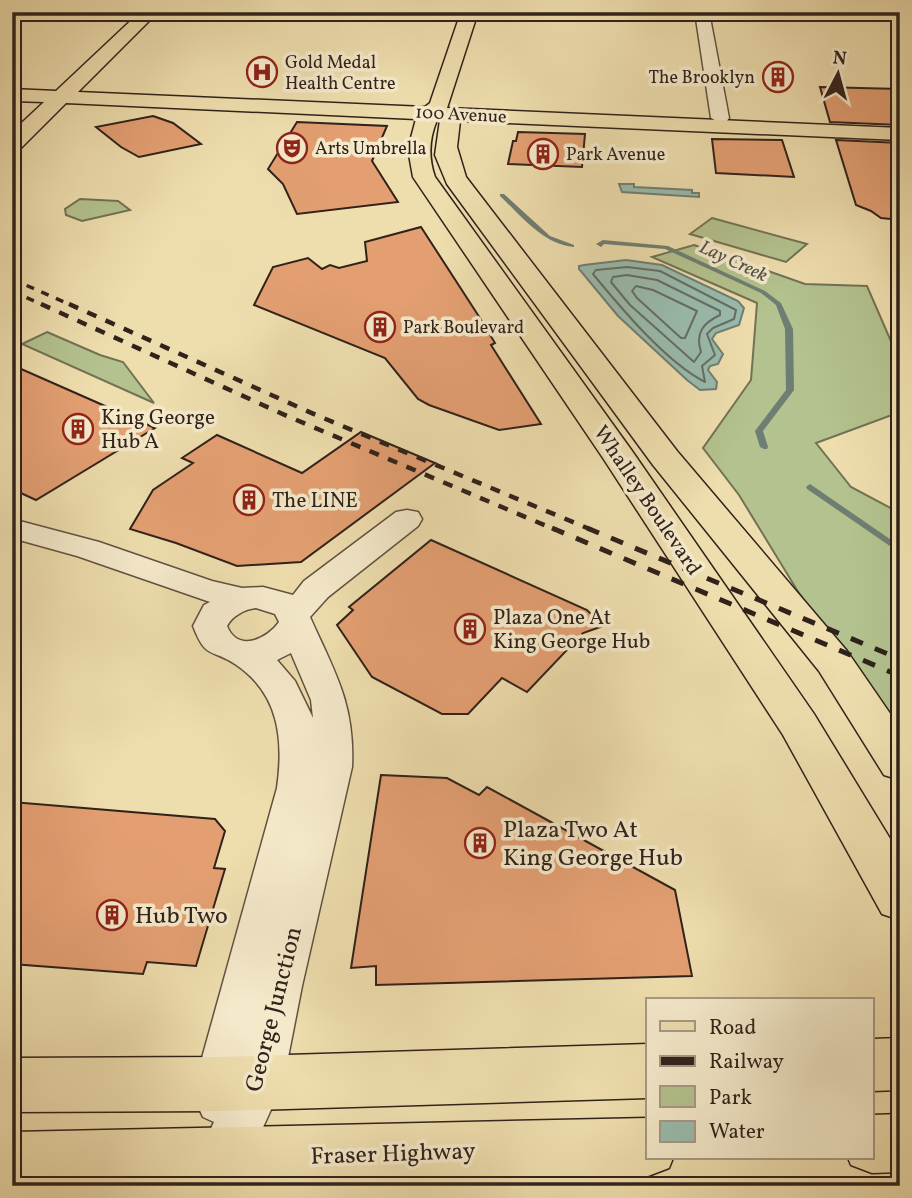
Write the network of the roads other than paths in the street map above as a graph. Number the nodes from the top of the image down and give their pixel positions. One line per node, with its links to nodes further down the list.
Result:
1 (150, 12): 5 (main road)
2 (470, 12): 6 (main road, Whalley Boulevard)
3 (702, 12): 7 (street)
4 (21, 91): 5 (main road, 100 Avenue)
5 (65, 94): 6 (main road, 100 Avenue); 10 (main road)
6 (440, 111): 7 (main road, 100 Avenue); 9 (main road, 100 Avenue); 17 (main road, Whalley Boulevard); 18 (main road, Whalley Boulevard)
7 (720, 118): 8 (main road, 100 Avenue)
8 (900, 126)
9 (900, 134)
10 (12, 144)
11 (407, 519): 14 (street)
12 (12, 528): 14 (street)
13 (12, 550): 15 (street)
14 (275, 609): 15 (street); 16 (street); 22 (street, George Junction)
15 (211, 624): 16 (street, George Junction)
16 (244, 653): 22 (street, George Junction)
17 (900, 763)
18 (900, 899)
19 (900, 1064): 20 (main road)
20 (874, 1065)
21 (646, 1072): 22 (main road)
22 (239, 1084): 23 (main road); 27 (street, George Junction)
23 (12, 1085)
24 (874, 1143): 25 (main road)
25 (900, 1143)
26 (646, 1147): 27 (main road, Fraser Highway)
27 (223, 1158): 28 (main road, Fraser Highway)
28 (12, 1163)

